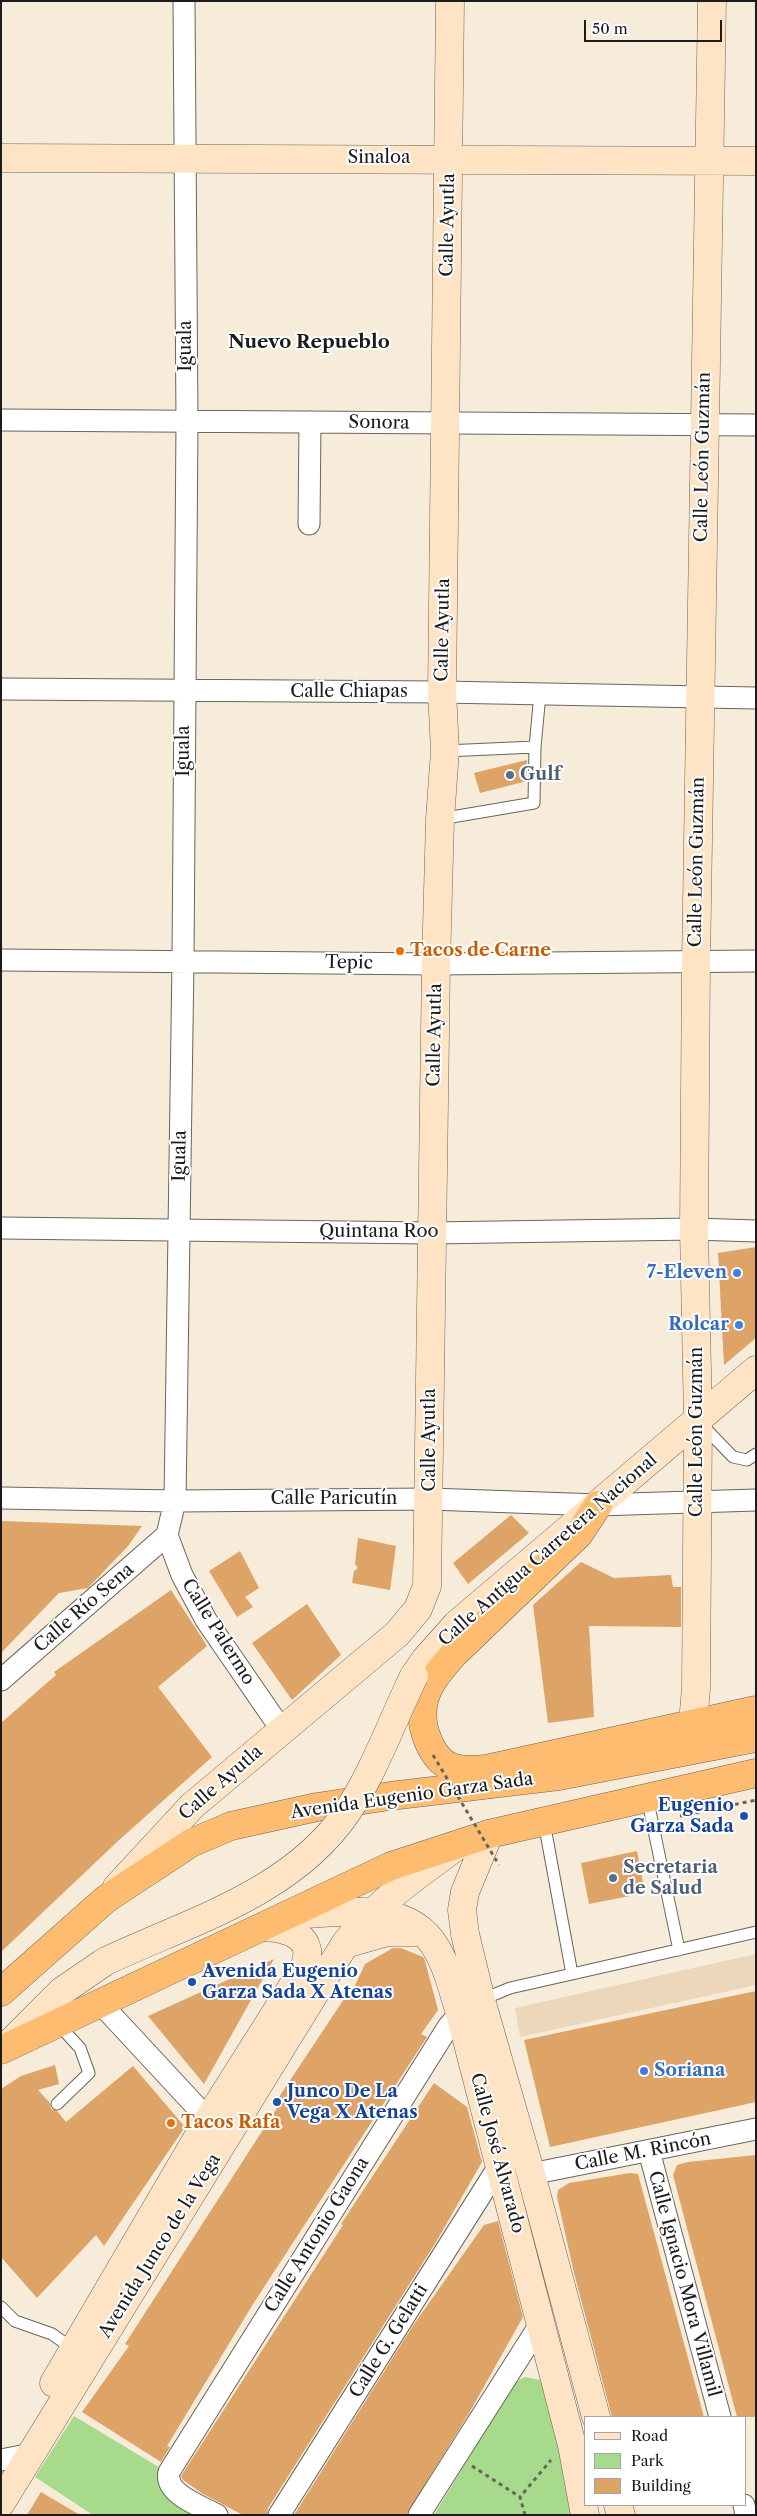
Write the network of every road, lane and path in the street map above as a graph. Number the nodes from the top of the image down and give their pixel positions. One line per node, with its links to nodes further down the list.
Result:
1 (184, 1): 4 (street, Iguala)
2 (450, 1): 6 (street, Calle Ayutla)
3 (712, 1): 8 (street, Calle León Guzmán)
4 (185, 157): 5 (street, Sinaloa); 6 (street, Sinaloa); 10 (street, Iguala)
5 (1, 158)
6 (449, 158): 8 (street, Sinaloa); 12 (street, Calle Ayutla)
7 (756, 160): 8 (street, Sinaloa)
8 (710, 161): 13 (street, Calle León Guzmán)
9 (1, 420): 10 (street, Sonora)
10 (187, 421): 11 (street, Sonora); 17 (street, Iguala)
11 (310, 422): 12 (street, Sonora); 15 (street)
12 (445, 423): 13 (street, Sonora); 18 (street, Calle Ayutla)
13 (704, 425): 14 (street, Sonora); 20 (street, Calle León Guzmán)
14 (756, 425)
15 (309, 524)
16 (1, 689): 17 (street, Calle Chiapas)
17 (184, 691): 18 (street, Calle Chiapas); 26 (street, Iguala)
18 (442, 692): 19 (street, Calle Chiapas); 23 (street, Calle Ayutla)
19 (540, 694): 20 (street, Calle Chiapas); 22 (lane)
20 (699, 697): 21 (street, Calle Chiapas); 28 (street, Calle León Guzmán)
21 (756, 698)
22 (535, 747): 23 (lane); 24 (lane)
23 (445, 751): 24 (street, Calle Ayutla)
24 (440, 819): 29 (street, Calle Ayutla)
25 (1, 960): 26 (street, Tepic)
26 (183, 961): 29 (street, Tepic); 32 (street, Iguala)
27 (756, 961): 28 (street, Tepic)
28 (696, 962): 29 (street, Tepic); 31 (street, Calle León Guzmán)
29 (436, 964): 34 (street, Calle Ayutla)
30 (1, 1228): 32 (street, Quintana Roo)
31 (694, 1229): 33 (street, Quintana Roo); 34 (street, Quintana Roo); 36 (street, Calle León Guzmán)
32 (178, 1230): 34 (street, Quintana Roo); 40 (street, Iguala)
33 (756, 1231)
34 (431, 1233): 39 (street, Calle Ayutla)
35 (756, 1370): 36 (street, Calle Antigua Carretera Nacional)
36 (698, 1420): 37 (lane); 42 (street, Calle León Guzmán); 43 (street, Calle Antigua Carretera Nacional)
37 (756, 1454)
38 (1, 1498): 40 (street, Calle Paricutín)
39 (430, 1499): 40 (street, Calle Paricutín); 43 (street, Calle Paricutín); 48 (street, Calle Ayutla)
40 (176, 1500): 44 (street)
41 (756, 1500): 42 (street, Calle Paricutín)
42 (697, 1501): 43 (street, Calle Paricutín); 47 (street, Calle León Guzmán)
43 (598, 1505): 51 (highway); 74 (street, Calle Antigua Carretera Nacional, bridge)
44 (167, 1536): 45 (street, Calle Río Sena); 48 (street, Calle Palermo)
45 (1, 1680)
46 (756, 1710): 47 (highway)
47 (686, 1725): 51 (highway); 52 (highway)
48 (282, 1729): 61 (street, Calle Ayutla)
49 (756, 1738): 52 (highway, Avenida Eugenio Garza Sada)
50 (434, 1755): 60 (path, bridge)
51 (524, 1761): 54 (highway)
52 (620, 1764): 54 (highway, Avenida Eugenio Garza Sada)
53 (756, 1773): 56 (highway)
54 (559, 1776): 61 (highway, Avenida Eugenio Garza Sada)
55 (756, 1789): 56 (highway)
56 (675, 1792): 57 (highway)
57 (648, 1797): 58 (highway); 68 (lane)
58 (544, 1821): 59 (highway); 69 (lane)
59 (477, 1837): 62 (street, Avenida Junco de la Vega); 63 (highway); 72 (street, Calle José Alvarado)
60 (499, 1865)
61 (106, 1899): 70 (highway, Avenida Eugenio Garza Sada)
62 (370, 1913): 63 (street, Calle José Alvarado); 66 (street, Calle José Alvarado); 67 (street, Avenida Junco de la Vega)
63 (291, 1915): 64 (highway)
64 (264, 1927): 71 (highway); 76 (street, Avenida Junco de la Vega)
65 (756, 1932): 68 (lane)
66 (426, 1933): 67 (street); 72 (street, Calle José Alvarado)
67 (345, 1944): 76 (street, Avenida Junco de la Vega)
68 (679, 1950): 69 (lane)
69 (572, 1974): 72 (lane)
70 (1, 1992)
71 (102, 2005): 73 (highway); 76 (street)
72 (471, 2007): 79 (street, Calle José Alvarado); 80 (street, Calle José Alvarado); 93 (street, Calle Antonio Gaona)
73 (58, 2024): 74 (highway); 75 (lane)
74 (4, 2048)
75 (57, 2104)
76 (217, 2129): 85 (street, Avenida Junco de la Vega); 90 (street, Avenida Junco de la Vega)
77 (756, 2129): 78 (street, Calle M. Rincón)
78 (649, 2151): 80 (street, Calle M. Rincón); 87 (street, Calle Ignacio Mora Villamil)
79 (500, 2166): 82 (street, Calle José Alvarado); 94 (street, Calle G. Gelatti)
80 (531, 2174): 81 (street, Calle José Alvarado)
81 (552, 2252): 82 (street); 86 (street, Calle José Alvarado)
82 (524, 2259): 84 (street, Calle José Alvarado)
83 (1, 2307): 85 (lane)
84 (541, 2323): 88 (street, Calle José Alvarado); 89 (street)
85 (74, 2349): 90 (street, Avenida Junco de la Vega)
86 (596, 2416)
87 (720, 2416)
88 (572, 2445): 91 (path); 97 (street, Calle José Alvarado)
89 (456, 2456): 91 (path); 95 (street)
90 (11, 2461): 92 (street, Avenida Junco de la Vega)
91 (520, 2497): 96 (path)
92 (1, 2504)
93 (217, 2515)
94 (279, 2515)
95 (419, 2515)
96 (525, 2515)
97 (585, 2515)

